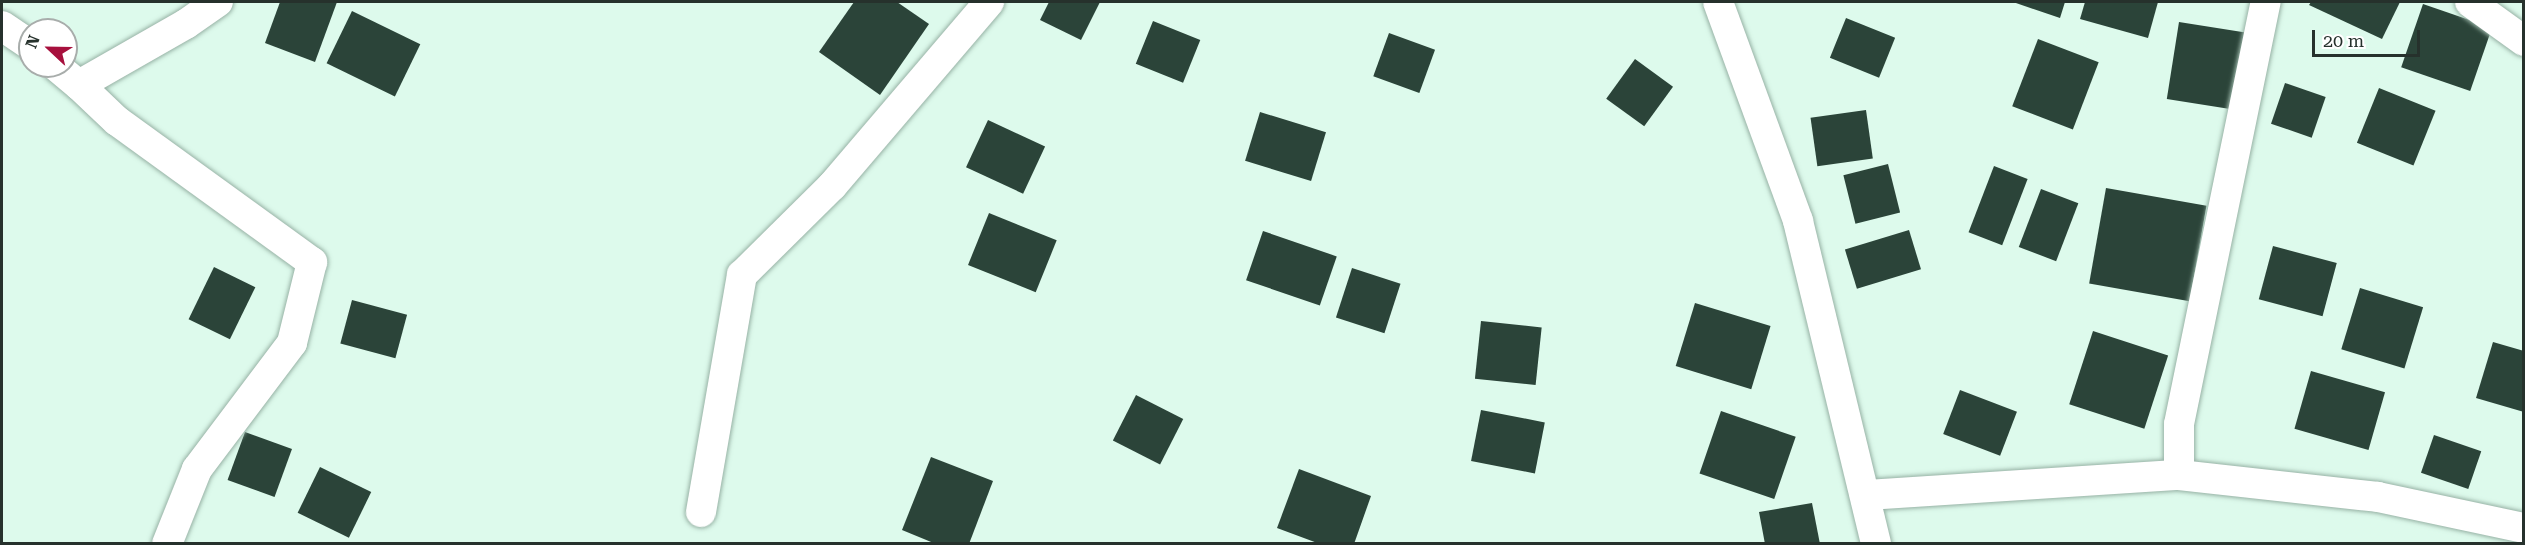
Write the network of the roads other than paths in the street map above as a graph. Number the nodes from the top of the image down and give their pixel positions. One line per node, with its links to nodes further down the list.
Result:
1 (218, 2): 10 (street)
2 (989, 2): 13 (street)
3 (1718, 2): 12 (street)
4 (2266, 2): 11 (street)
5 (2470, 2): 8 (street)
6 (2, 26): 7 (street)
7 (18, 37)
8 (2523, 41)
9 (71, 78): 10 (street)
10 (79, 85): 15 (street)
11 (2179, 475): 12 (street); 14 (street)
12 (1867, 495): 16 (street)
13 (701, 512)
14 (2523, 528)
15 (167, 543)
16 (1876, 543)

